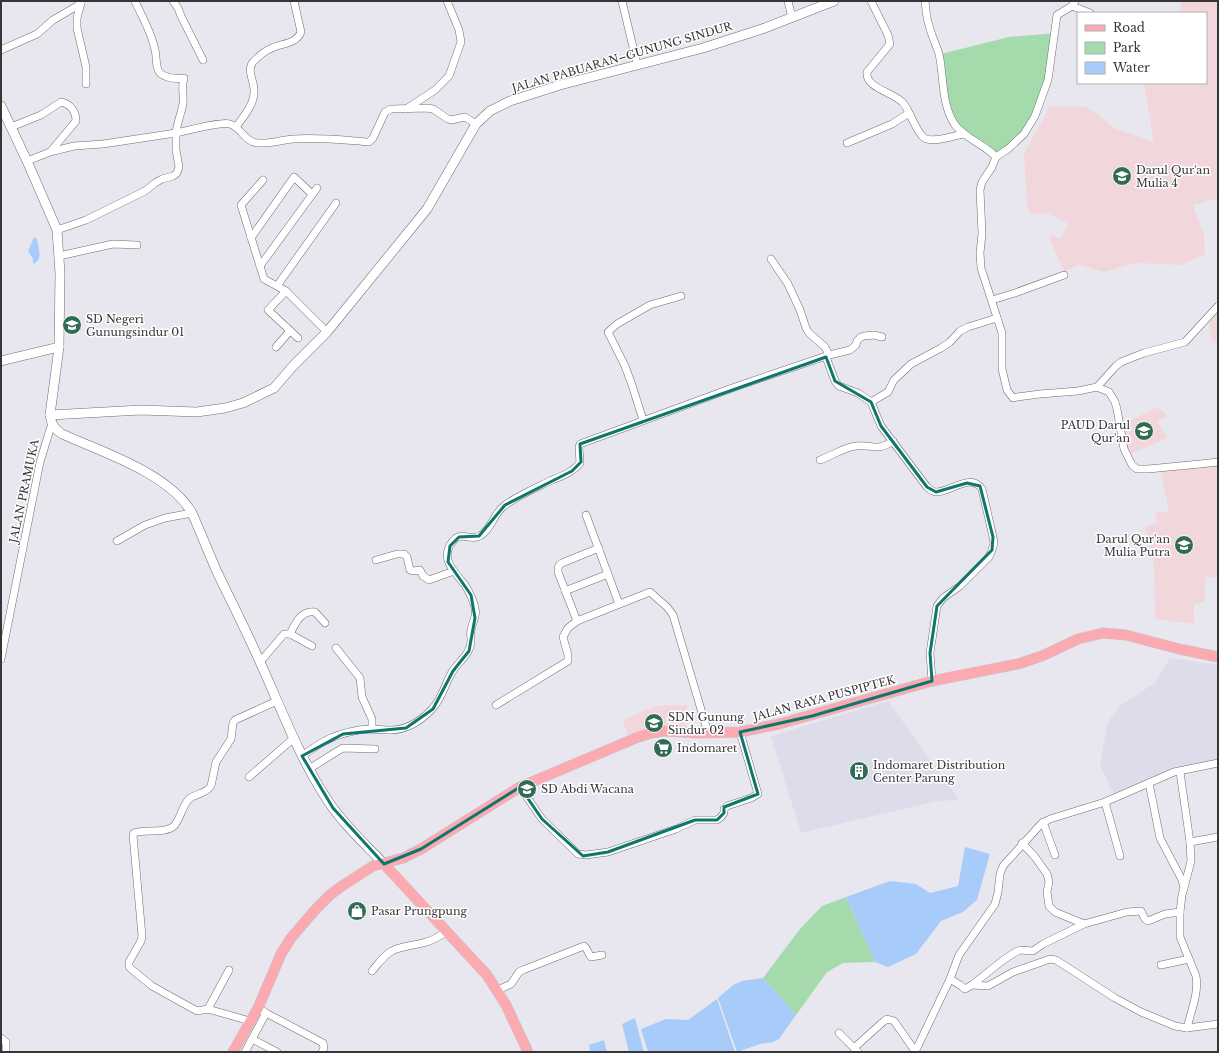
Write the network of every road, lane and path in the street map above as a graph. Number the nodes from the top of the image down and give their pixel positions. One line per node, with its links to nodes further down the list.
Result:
1 (135, 1): 24 (street)
2 (173, 1): 15 (street)
3 (294, 1): 23 (street)
4 (447, 1): 19 (street)
5 (622, 1): 16 (street)
6 (788, 1): 13 (street)
7 (834, 1): 13 (street, JALAN PABUARAN–GUNUNG SINDUR)
8 (871, 1): 20 (street)
9 (925, 1): 25 (street)
10 (82, 2): 14 (street); 17 (street)
11 (1074, 4): 12 (street); 28 (street)
12 (1088, 12)
13 (792, 18): 16 (street, JALAN PABUARAN–GUNUNG SINDUR)
14 (1, 50)
15 (203, 60)
16 (637, 64): 21 (street, JALAN PABUARAN–GUNUNG SINDUR)
17 (86, 84)
18 (1, 106): 22 (street)
19 (406, 109): 21 (street); 23 (street)
20 (909, 113): 25 (street); 26 (street)
21 (476, 124): 46 (street, JALAN PABUARAN–GUNUNG SINDUR)
22 (12, 127): 27 (street); 29 (street)
23 (236, 127): 24 (street)
24 (176, 133): 27 (street); 32 (street)
25 (963, 134): 28 (street)
26 (847, 143)
27 (50, 152): 29 (street)
28 (996, 157): 42 (street)
29 (27, 161): 32 (street)
30 (263, 180): 33 (street)
31 (336, 203): 39 (street)
32 (57, 230): 35 (street)
33 (252, 238): 37 (street); 37 (street)
34 (137, 245): 35 (street)
35 (59, 256): 49 (street)
36 (772, 259): 51 (street)
37 (260, 266): 39 (street)
38 (1064, 275): 42 (street)
39 (277, 286): 40 (street)
40 (286, 291): 45 (street); 46 (street)
41 (681, 296): 56 (street)
42 (992, 300): 44 (street)
43 (1218, 306): 53 (street)
44 (997, 318): 53 (street); 54 (street)
45 (290, 331): 48 (street); 50 (street)
46 (327, 332): 55 (street, JALAN PABUARAN–GUNUNG SINDUR)
47 (882, 337): 51 (street)
48 (298, 338)
49 (59, 347): 52 (street); 55 (street)
50 (276, 347)
51 (828, 356): 54 (street); 56 (street)
52 (1, 361)
53 (1097, 387): 59 (street)
54 (871, 402): 57 (street)
55 (51, 419): 60 (street); 75 (street, JALAN PRAMUKA)
56 (643, 420): 65 (street)
57 (893, 441): 58 (street); 77 (street)
58 (820, 460)
59 (1218, 462)
60 (192, 513): 62 (street); 76 (street)
61 (586, 515): 63 (street)
62 (117, 541)
63 (599, 548): 66 (street); 67 (street)
64 (376, 560): 65 (street)
65 (454, 571): 80 (street)
66 (608, 574): 67 (street); 68 (street)
67 (565, 591): 69 (street)
68 (619, 604): 69 (street); 82 (street)
69 (577, 621): 79 (street)
70 (324, 623): 71 (street)
71 (290, 634): 72 (street); 76 (street)
72 (312, 646)
73 (336, 648): 80 (street)
74 (1218, 657): 77 (main road, JALAN RAYA PUSPIPTEK)
75 (1, 659)
76 (260, 662): 78 (street)
77 (932, 681): 81 (main road, JALAN RAYA PUSPIPTEK)
78 (277, 701): 83 (street); 112 (street)
79 (496, 705)
80 (372, 729): 85 (street)
81 (740, 732): 82 (main road, JALAN RAYA PUSPIPTEK); 91 (street)
82 (708, 733): 91 (main road, JALAN RAYA PUSPIPTEK)
83 (294, 738): 85 (street); 89 (street)
84 (375, 749): 87 (street)
85 (302, 756): 87 (street)
86 (1218, 763): 88 (street)
87 (309, 769): 99 (street)
88 (1180, 772): 90 (street); 95 (street)
89 (249, 777)
90 (1149, 783): 92 (street); 100 (street)
91 (520, 787): 99 (main road, JALAN RAYA PUSPIPTEK)
92 (1105, 802): 93 (street); 98 (street)
93 (1043, 822): 96 (street); 97 (street)
94 (1218, 838): 95 (street)
95 (1190, 842): 100 (street)
96 (1022, 843): 102 (street); 109 (street)
97 (1055, 855)
98 (1120, 856)
99 (384, 864): 103 (main road); 113 (main road, JALAN RAYA PUSPIPTEK)
100 (1184, 888): 101 (street)
101 (1180, 912): 102 (street); 105 (street)
102 (1084, 924): 110 (street)
103 (446, 932): 108 (street); 111 (main road)
104 (602, 955): 111 (street)
105 (1189, 959): 106 (street); 116 (street)
106 (1160, 965)
107 (229, 970): 112 (street)
108 (372, 971)
109 (950, 979): 110 (street); 127 (street)
110 (972, 985): 116 (street)
111 (498, 990): 126 (main road)
112 (208, 1009): 114 (street)
113 (262, 1010): 114 (main road, JALAN RAYA PUSPIPTEK); 119 (street); 125 (street)
114 (250, 1022): 122 (main road, JALAN RAYA PUSPIPTEK)
115 (1218, 1024): 116 (street)
116 (1187, 1028)
117 (838, 1033): 120 (street)
118 (1, 1038): 121 (street)
119 (252, 1039): 123 (street); 124 (street)
120 (856, 1050): 127 (street)
121 (6, 1052)
122 (233, 1052)
123 (245, 1052)
124 (278, 1052)
125 (322, 1052)
126 (528, 1052)
127 (915, 1052)

